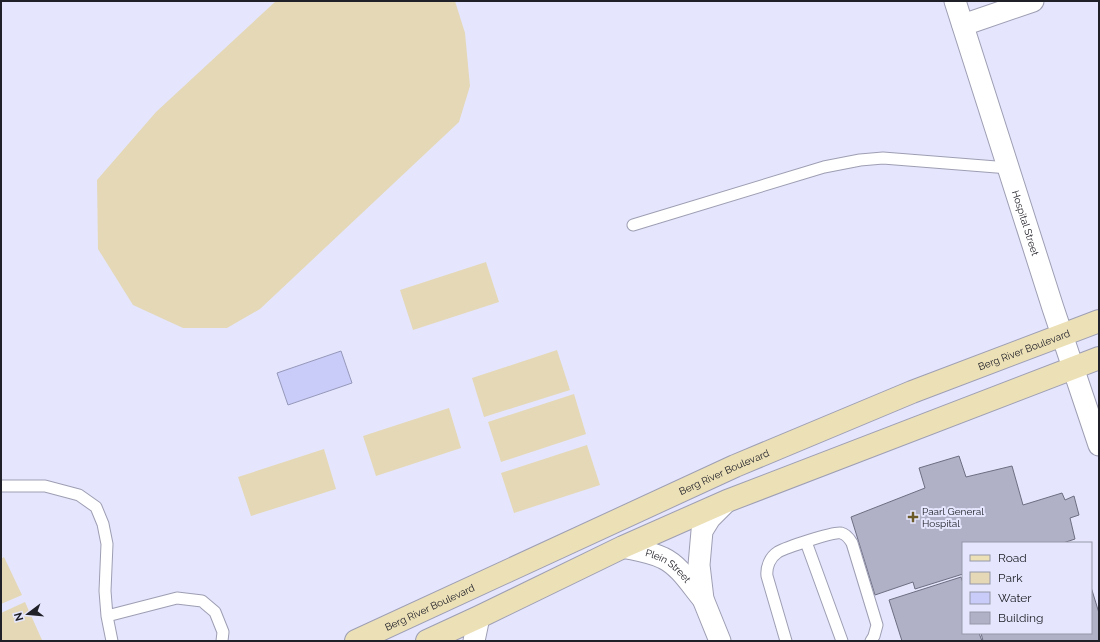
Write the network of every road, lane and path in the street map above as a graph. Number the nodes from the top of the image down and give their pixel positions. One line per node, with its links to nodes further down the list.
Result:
1 (955, 1): 3 (street, Hospital Street)
2 (1034, 1): 3 (street)
3 (963, 25): 4 (street, Hospital Street)
4 (1009, 168): 5 (lane); 7 (street, Hospital Street)
5 (632, 225)
6 (1099, 321): 7 (street, Berg River Boulevard)
7 (1062, 334): 9 (street, Hospital Street); 20 (street, Berg River Boulevard)
8 (1099, 358): 9 (street)
9 (1073, 368): 10 (street, Hospital Street); 12 (street)
10 (1099, 445)
11 (1, 486): 16 (lane)
12 (727, 501): 14 (street); 15 (street, Plein Street)
13 (806, 542): 24 (lane); 25 (lane); 26 (lane)
14 (623, 547): 15 (street, Plein Street); 17 (street)
15 (703, 599): 23 (street, Plein Street)
16 (107, 616): 18 (lane); 19 (lane)
17 (480, 617): 21 (street); 22 (street)
18 (112, 641)
19 (222, 641)
20 (356, 641)
21 (427, 641)
22 (474, 641)
23 (720, 641)
24 (786, 641)
25 (842, 641)
26 (871, 641)

